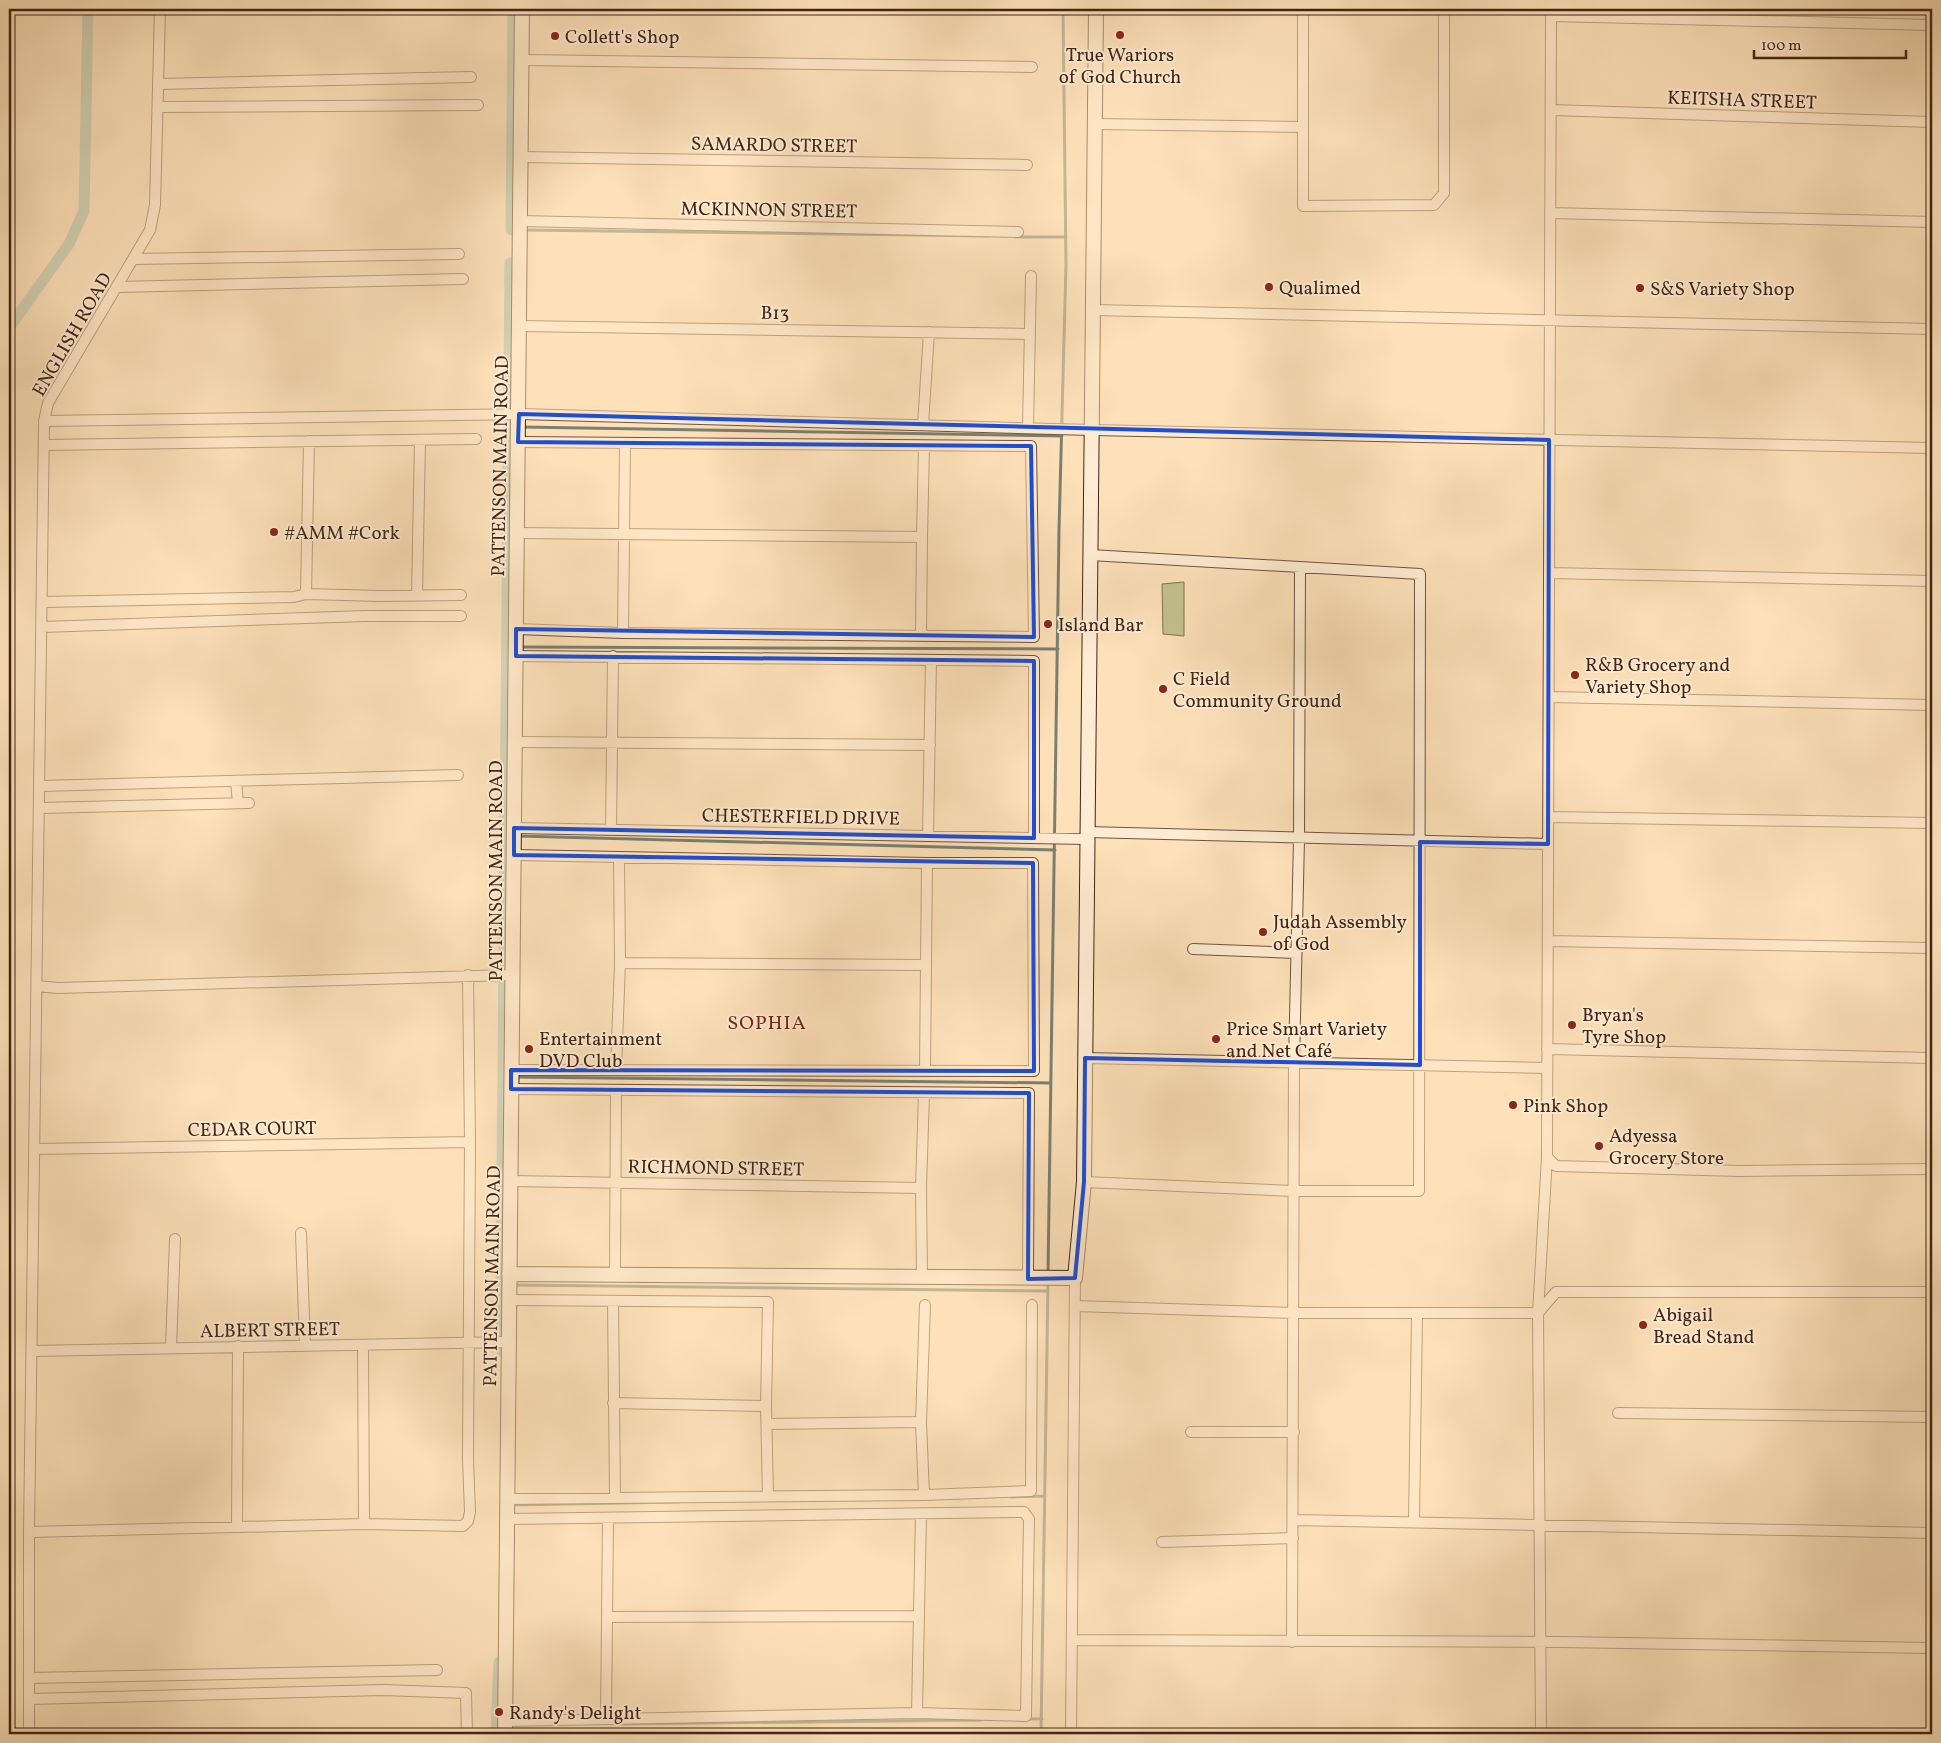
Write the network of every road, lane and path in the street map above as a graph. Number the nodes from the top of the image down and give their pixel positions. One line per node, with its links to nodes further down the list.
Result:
1 (160, 9): 11 (street, ENGLISH ROAD)
2 (522, 9): 8 (street, PATTENSON MAIN ROAD)
3 (1096, 9): 16 (street)
4 (1303, 9): 17 (street)
5 (1444, 9): 17 (street)
6 (1551, 12): 7 (street); 14 (street)
7 (1932, 25)
8 (522, 60): 9 (street); 18 (street, PATTENSON MAIN ROAD)
9 (1032, 67)
10 (471, 77): 11 (street)
11 (158, 84): 13 (street, ENGLISH ROAD)
12 (478, 105): 13 (street)
13 (158, 107): 25 (street, ENGLISH ROAD)
14 (1550, 110): 15 (street, KEITSHA STREET); 20 (street)
15 (1932, 122)
16 (1094, 124): 17 (street); 29 (street)
17 (1303, 127)
18 (521, 157): 19 (street, SAMARDO STREET); 21 (street, PATTENSON MAIN ROAD)
19 (1027, 165)
20 (1550, 213): 22 (street); 30 (street)
21 (520, 221): 23 (street, MCKINNON STREET); 31 (street, PATTENSON MAIN ROAD)
22 (1932, 222)
23 (1018, 232)
24 (459, 254): 25 (street)
25 (134, 259): 28 (street, ENGLISH ROAD)
26 (1032, 276): 34 (street)
27 (463, 279): 28 (street)
28 (118, 287): 36 (street, ENGLISH ROAD)
29 (1094, 310): 30 (street); 39 (street)
30 (1550, 321): 32 (street); 43 (street)
31 (519, 326): 33 (street, B13); 35 (street, PATTENSON MAIN ROAD)
32 (1932, 329)
33 (929, 332): 34 (street, B13); 37 (street)
34 (1030, 334): 38 (street)
35 (519, 416): 36 (street); 37 (street); 41 (street, PATTENSON MAIN ROAD)
36 (44, 421): 46 (street, ENGLISH ROAD)
37 (923, 425): 38 (street)
38 (1028, 428): 39 (street)
39 (1092, 430): 43 (street); 52 (street)
40 (476, 439): 42 (street)
41 (518, 439): 45 (street); 49 (street, PATTENSON MAIN ROAD)
42 (420, 440): 44 (street); 57 (street)
43 (1549, 440): 48 (street); 54 (street)
44 (309, 441): 46 (street); 56 (street)
45 (625, 443): 47 (street); 50 (street)
46 (44, 444): 59 (street, ENGLISH ROAD)
47 (924, 446): 51 (street); 64 (street)
48 (1932, 448)
49 (517, 533): 50 (street); 62 (street, PATTENSON MAIN ROAD)
50 (624, 534): 51 (street); 63 (street)
51 (922, 537): 64 (street)
52 (1090, 555): 53 (street); 84 (street)
53 (1300, 568): 86 (street); 87 (street)
54 (1549, 573): 55 (street); 68 (street)
55 (1932, 581)
56 (306, 594): 57 (street); 59 (street)
57 (417, 595): 58 (street)
58 (461, 595)
59 (43, 602): 61 (street, ENGLISH ROAD)
60 (461, 616): 61 (street)
61 (42, 627): 75 (street, ENGLISH ROAD)
62 (516, 631): 63 (street); 65 (street, PATTENSON MAIN ROAD)
63 (623, 633): 64 (street)
64 (921, 636)
65 (516, 654): 66 (street); 70 (street, PATTENSON MAIN ROAD)
66 (613, 656): 67 (street); 71 (street)
67 (931, 660): 72 (street); 85 (street)
68 (1549, 697): 69 (street); 79 (street)
69 (1932, 704)
70 (515, 742): 71 (street); 81 (street, PATTENSON MAIN ROAD)
71 (612, 742): 72 (street); 82 (street)
72 (930, 744): 83 (street)
73 (458, 775): 74 (street)
74 (236, 781): 75 (street); 76 (street)
75 (40, 786): 78 (street, ENGLISH ROAD)
76 (238, 803): 77 (street); 78 (street)
77 (249, 803)
78 (40, 808): 100 (street, ENGLISH ROAD)
79 (1548, 818): 80 (street); 88 (street)
80 (1932, 823)
81 (514, 828): 82 (street, CHESTERFIELD DRIVE); 89 (street, PATTENSON MAIN ROAD)
82 (611, 830): 83 (street, CHESTERFIELD DRIVE)
83 (928, 836): 85 (street, CHESTERFIELD DRIVE)
84 (1087, 836): 85 (street, CHESTERFIELD DRIVE); 86 (street, CHESTERFIELD DRIVE); 102 (street)
85 (1034, 838)
86 (1299, 840): 87 (street, CHESTERFIELD DRIVE); 95 (street)
87 (1420, 842): 88 (street, CHESTERFIELD DRIVE); 105 (street)
88 (1548, 844): 92 (street)
89 (514, 855): 90 (street); 99 (street, PATTENSON MAIN ROAD)
90 (618, 857): 91 (street); 96 (street)
91 (927, 863): 97 (street); 107 (street)
92 (1548, 940): 93 (street); 101 (street)
93 (1932, 948)
94 (1193, 949): 95 (street)
95 (1296, 953): 104 (street)
96 (620, 963): 97 (street); 109 (street)
97 (925, 965): 107 (street)
98 (468, 975): 99 (street); 100 (street); 113 (street)
99 (510, 975): 108 (street, PATTENSON MAIN ROAD)
100 (38, 986): 114 (street, ENGLISH ROAD)
101 (1548, 1049): 103 (street); 106 (street)
102 (1085, 1058): 104 (street); 118 (street)
103 (1932, 1058)
104 (1294, 1062): 105 (street); 121 (street)
105 (1420, 1065): 106 (street); 121 (street)
106 (1547, 1068): 115 (street)
107 (926, 1069): 109 (street)
108 (512, 1070): 109 (street); 110 (street, PATTENSON MAIN ROAD)
109 (616, 1070)
110 (511, 1089): 111 (street); 117 (street, PATTENSON MAIN ROAD)
111 (616, 1091): 112 (street); 119 (street)
112 (924, 1093): 120 (street); 128 (street)
113 (470, 1142): 114 (street, CEDAR COURT); 138 (street)
114 (35, 1149): 144 (street, ENGLISH ROAD)
115 (1547, 1157): 116 (street); 137 (street)
116 (1932, 1169)
117 (510, 1181): 119 (street, RICHMOND STREET); 124 (street, PATTENSON MAIN ROAD)
118 (1084, 1182): 121 (street); 127 (street)
119 (616, 1183): 120 (street, RICHMOND STREET); 125 (street)
120 (920, 1188): 126 (street)
121 (1294, 1191): 135 (street)
122 (301, 1233): 140 (street)
123 (174, 1239): 143 (street)
124 (509, 1274): 125 (street); 130 (street, PATTENSON MAIN ROAD)
125 (615, 1274): 126 (street)
126 (922, 1277): 128 (street)
127 (1076, 1278): 128 (street); 134 (street)
128 (1030, 1279)
129 (1932, 1292): 137 (street)
130 (509, 1300): 131 (street); 139 (street, PATTENSON MAIN ROAD)
131 (613, 1301): 145 (street); 146 (street)
132 (925, 1305): 149 (street)
133 (1032, 1306): 153 (street)
134 (1075, 1306): 135 (street); 170 (street)
135 (1294, 1313): 136 (street); 152 (street)
136 (1417, 1313): 137 (street); 160 (street)
137 (1538, 1314): 162 (street)
138 (470, 1342): 139 (street, ALBERT STREET); 142 (street, ALBERT STREET); 161 (street)
139 (506, 1342): 156 (street, PATTENSON MAIN ROAD)
140 (305, 1345): 141 (street, ALBERT STREET); 142 (street, ALBERT STREET)
141 (238, 1346): 143 (street, ALBERT STREET); 163 (street)
142 (363, 1346): 161 (street)
143 (171, 1348): 144 (street, ALBERT STREET)
144 (32, 1351): 164 (street, ENGLISH ROAD)
145 (613, 1403): 146 (street); 155 (street)
146 (766, 1406): 150 (street)
147 (1618, 1413): 148 (street)
148 (1932, 1417)
149 (921, 1422): 150 (street); 153 (street)
150 (767, 1424): 154 (street)
151 (1191, 1432): 152 (street)
152 (1294, 1432): 159 (street)
153 (924, 1495): 154 (street)
154 (768, 1496): 155 (street)
155 (615, 1497): 156 (street)
156 (507, 1508): 158 (street); 181 (street, PATTENSON MAIN ROAD)
157 (920, 1514): 158 (street); 168 (street); 179 (street)
158 (608, 1518): 169 (street)
159 (1294, 1520): 160 (street); 166 (street)
160 (1414, 1522): 162 (street)
161 (364, 1524): 163 (street)
162 (1541, 1524): 165 (street); 172 (street)
163 (236, 1526): 164 (street)
164 (29, 1532): 176 (street, ENGLISH ROAD)
165 (1932, 1532)
166 (1294, 1538): 167 (street); 171 (street)
167 (1162, 1542)
168 (919, 1616): 169 (street); 179 (street)
169 (607, 1618): 180 (street)
170 (1072, 1640): 171 (street); 186 (street)
171 (1292, 1642): 172 (street)
172 (1541, 1644): 173 (street); 187 (street)
173 (1932, 1648)
174 (437, 1670): 175 (street)
175 (343, 1672): 176 (street); 177 (street)
176 (29, 1678): 178 (street, ENGLISH ROAD)
177 (343, 1691): 178 (street); 183 (street)
178 (30, 1699): 182 (street, ENGLISH ROAD)
179 (916, 1714): 180 (street)
180 (606, 1719): 181 (street)
181 (505, 1728)
182 (29, 1734)
183 (467, 1734)
184 (994, 1734): 185 (street)
185 (1021, 1734)
186 (1071, 1734)
187 (1541, 1734)

